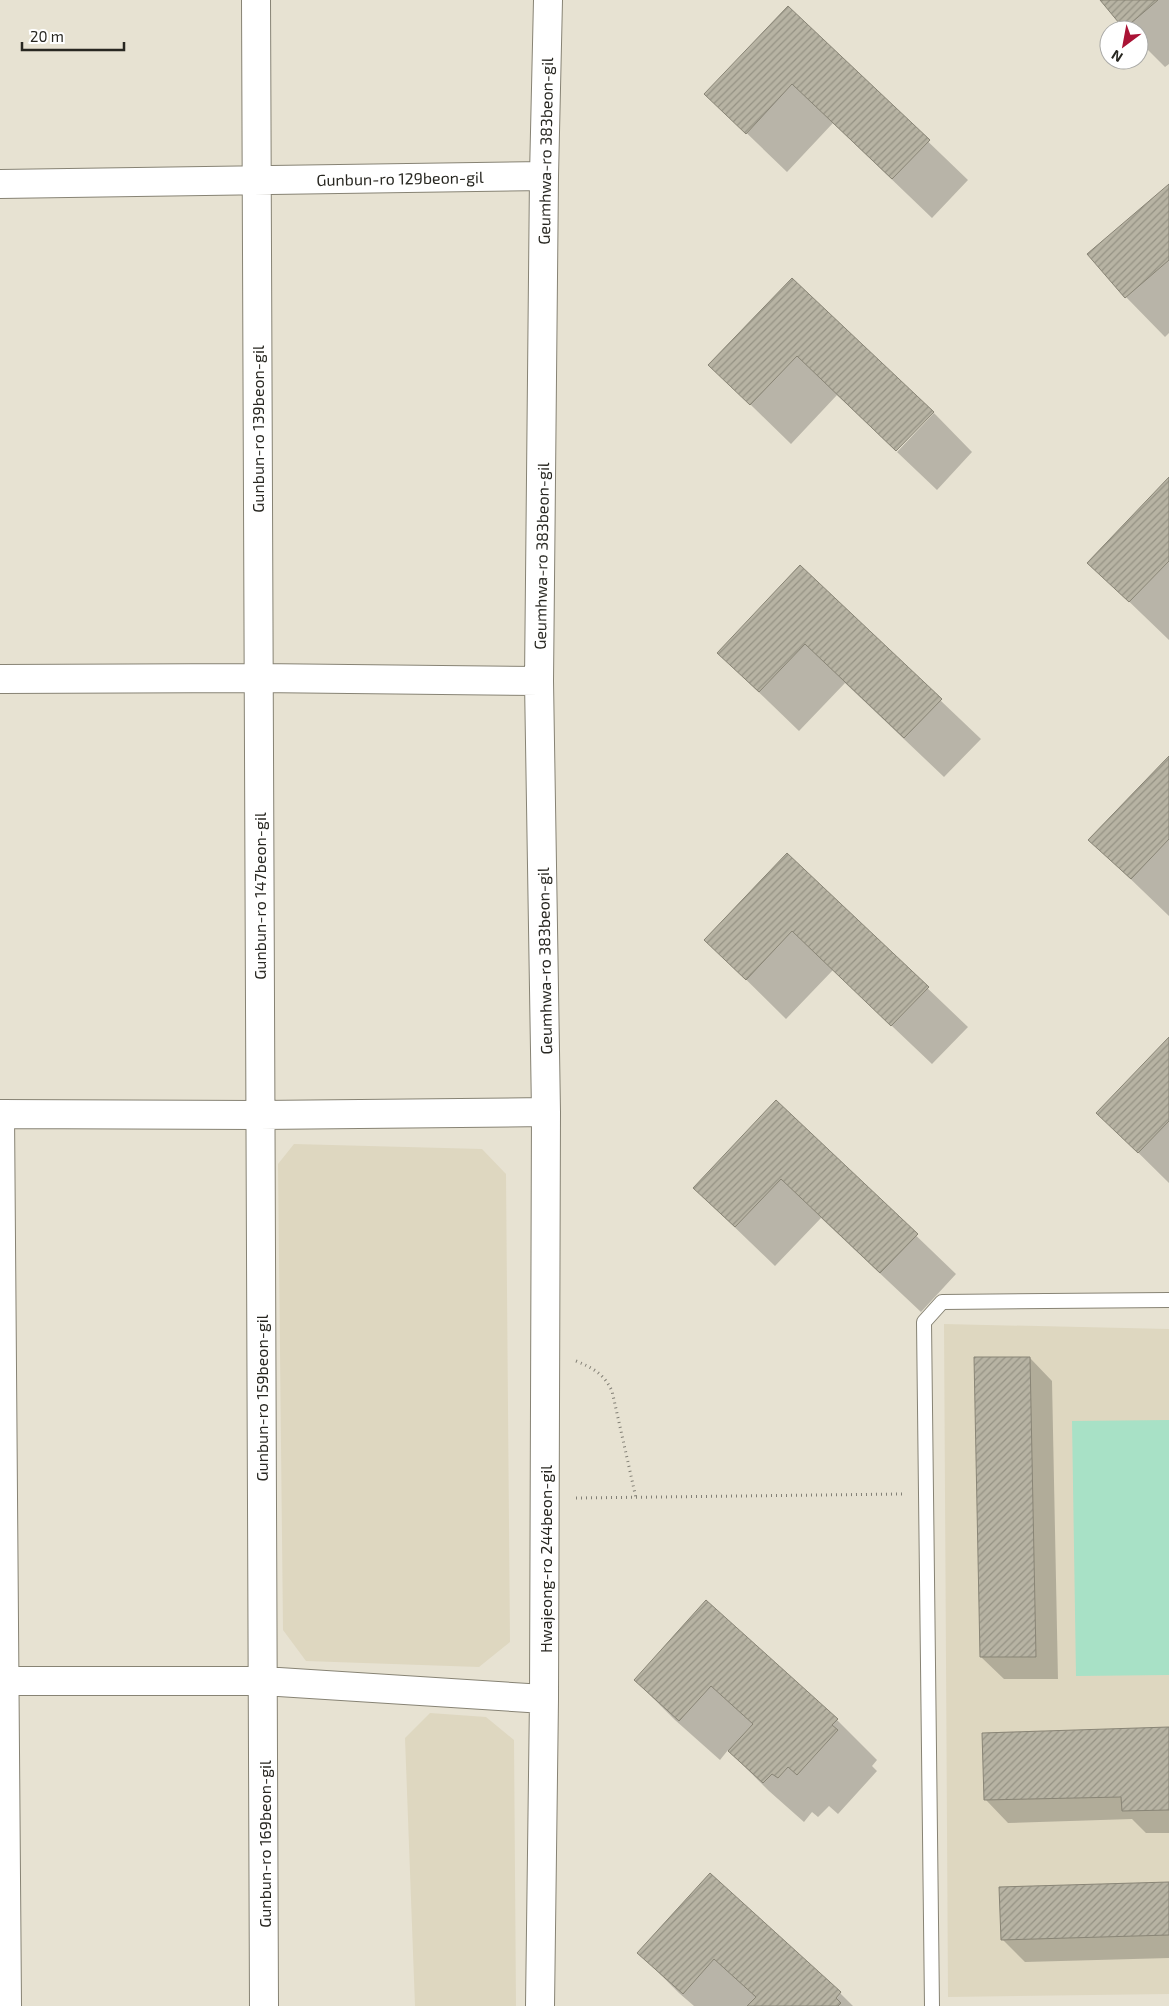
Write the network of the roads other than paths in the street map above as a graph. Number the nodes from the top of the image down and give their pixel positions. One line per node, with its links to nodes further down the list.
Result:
1 (256, 0): 4 (street)
2 (548, 0): 3 (street, Geumhwa-ro 383beon-gil)
3 (544, 176): 4 (street, Gunbun-ro 129beon-gil); 8 (street, Geumhwa-ro 383beon-gil)
4 (256, 180): 5 (street, Gunbun-ro 129beon-gil); 6 (street, Gunbun-ro 139beon-gil)
5 (0, 184)
6 (258, 678): 7 (street); 8 (street); 11 (street, Gunbun-ro 147beon-gil)
7 (0, 679)
8 (540, 681): 9 (street, Geumhwa-ro 383beon-gil)
9 (546, 1112): 11 (street); 15 (street, Hwajeong-ro 244beon-gil)
10 (0, 1114): 11 (street); 13 (street)
11 (260, 1115): 14 (street, Gunbun-ro 159beon-gil)
12 (1169, 1300): 19 (lane)
13 (2, 1681): 14 (street); 16 (street)
14 (263, 1681): 15 (street); 17 (street, Gunbun-ro 169beon-gil)
15 (544, 1699): 18 (street, Hwajeong-ro 244beon-gil)
16 (7, 2006)
17 (264, 2006)
18 (540, 2006)
19 (932, 2006)

